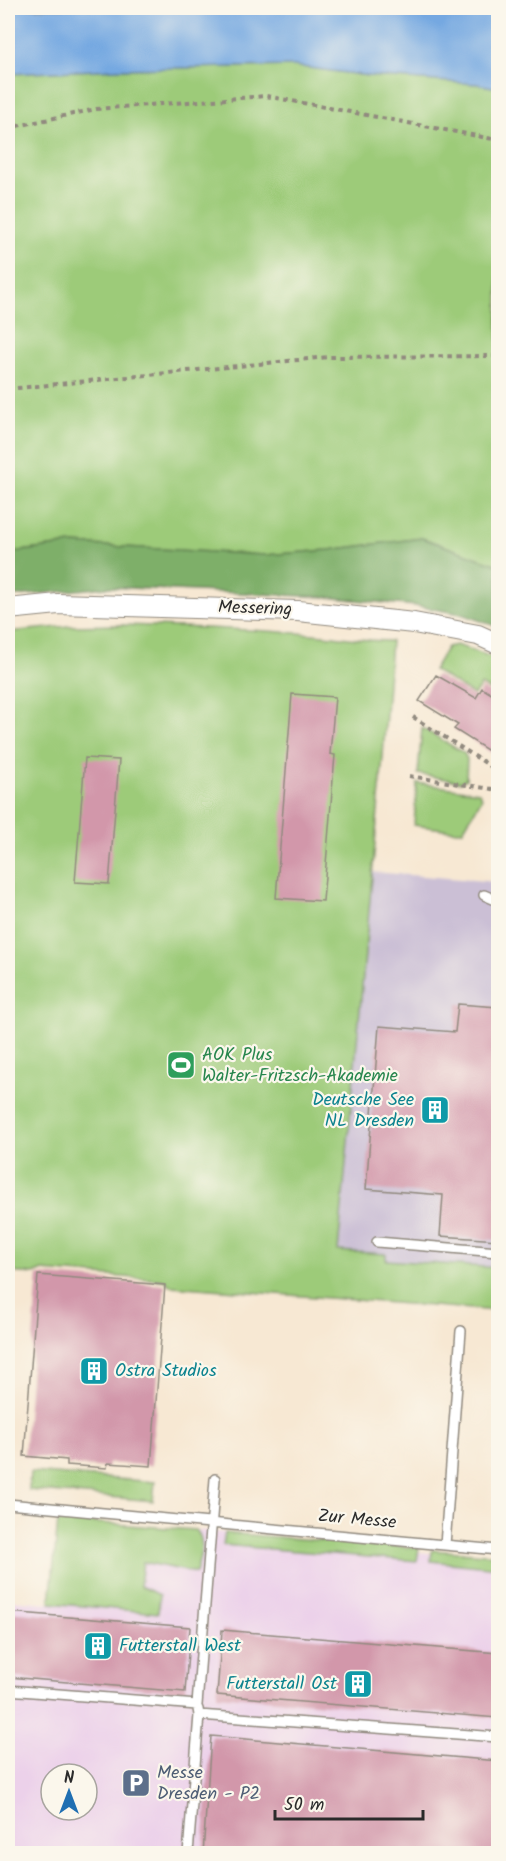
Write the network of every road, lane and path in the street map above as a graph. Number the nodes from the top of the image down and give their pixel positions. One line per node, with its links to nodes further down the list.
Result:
1 (8, 128): 2 (path)
2 (498, 140)
3 (498, 356): 4 (path)
4 (8, 389)
5 (8, 609): 6 (street, Messering)
6 (498, 644)
7 (413, 717): 8 (path)
8 (498, 771)
9 (409, 776): 10 (path)
10 (498, 789)
11 (484, 894): 12 (lane)
12 (498, 901)
13 (377, 1242): 14 (lane)
14 (498, 1252)
15 (462, 1330): 19 (lane)
16 (215, 1479): 18 (lane)
17 (8, 1504): 18 (lane, Zur Messe)
18 (212, 1522): 19 (lane, Zur Messe); 22 (lane)
19 (445, 1545): 20 (lane, Zur Messe)
20 (498, 1550)
21 (8, 1690): 22 (lane)
22 (197, 1705): 23 (lane)
23 (199, 1715): 24 (lane); 25 (lane)
24 (498, 1737)
25 (188, 1854)

